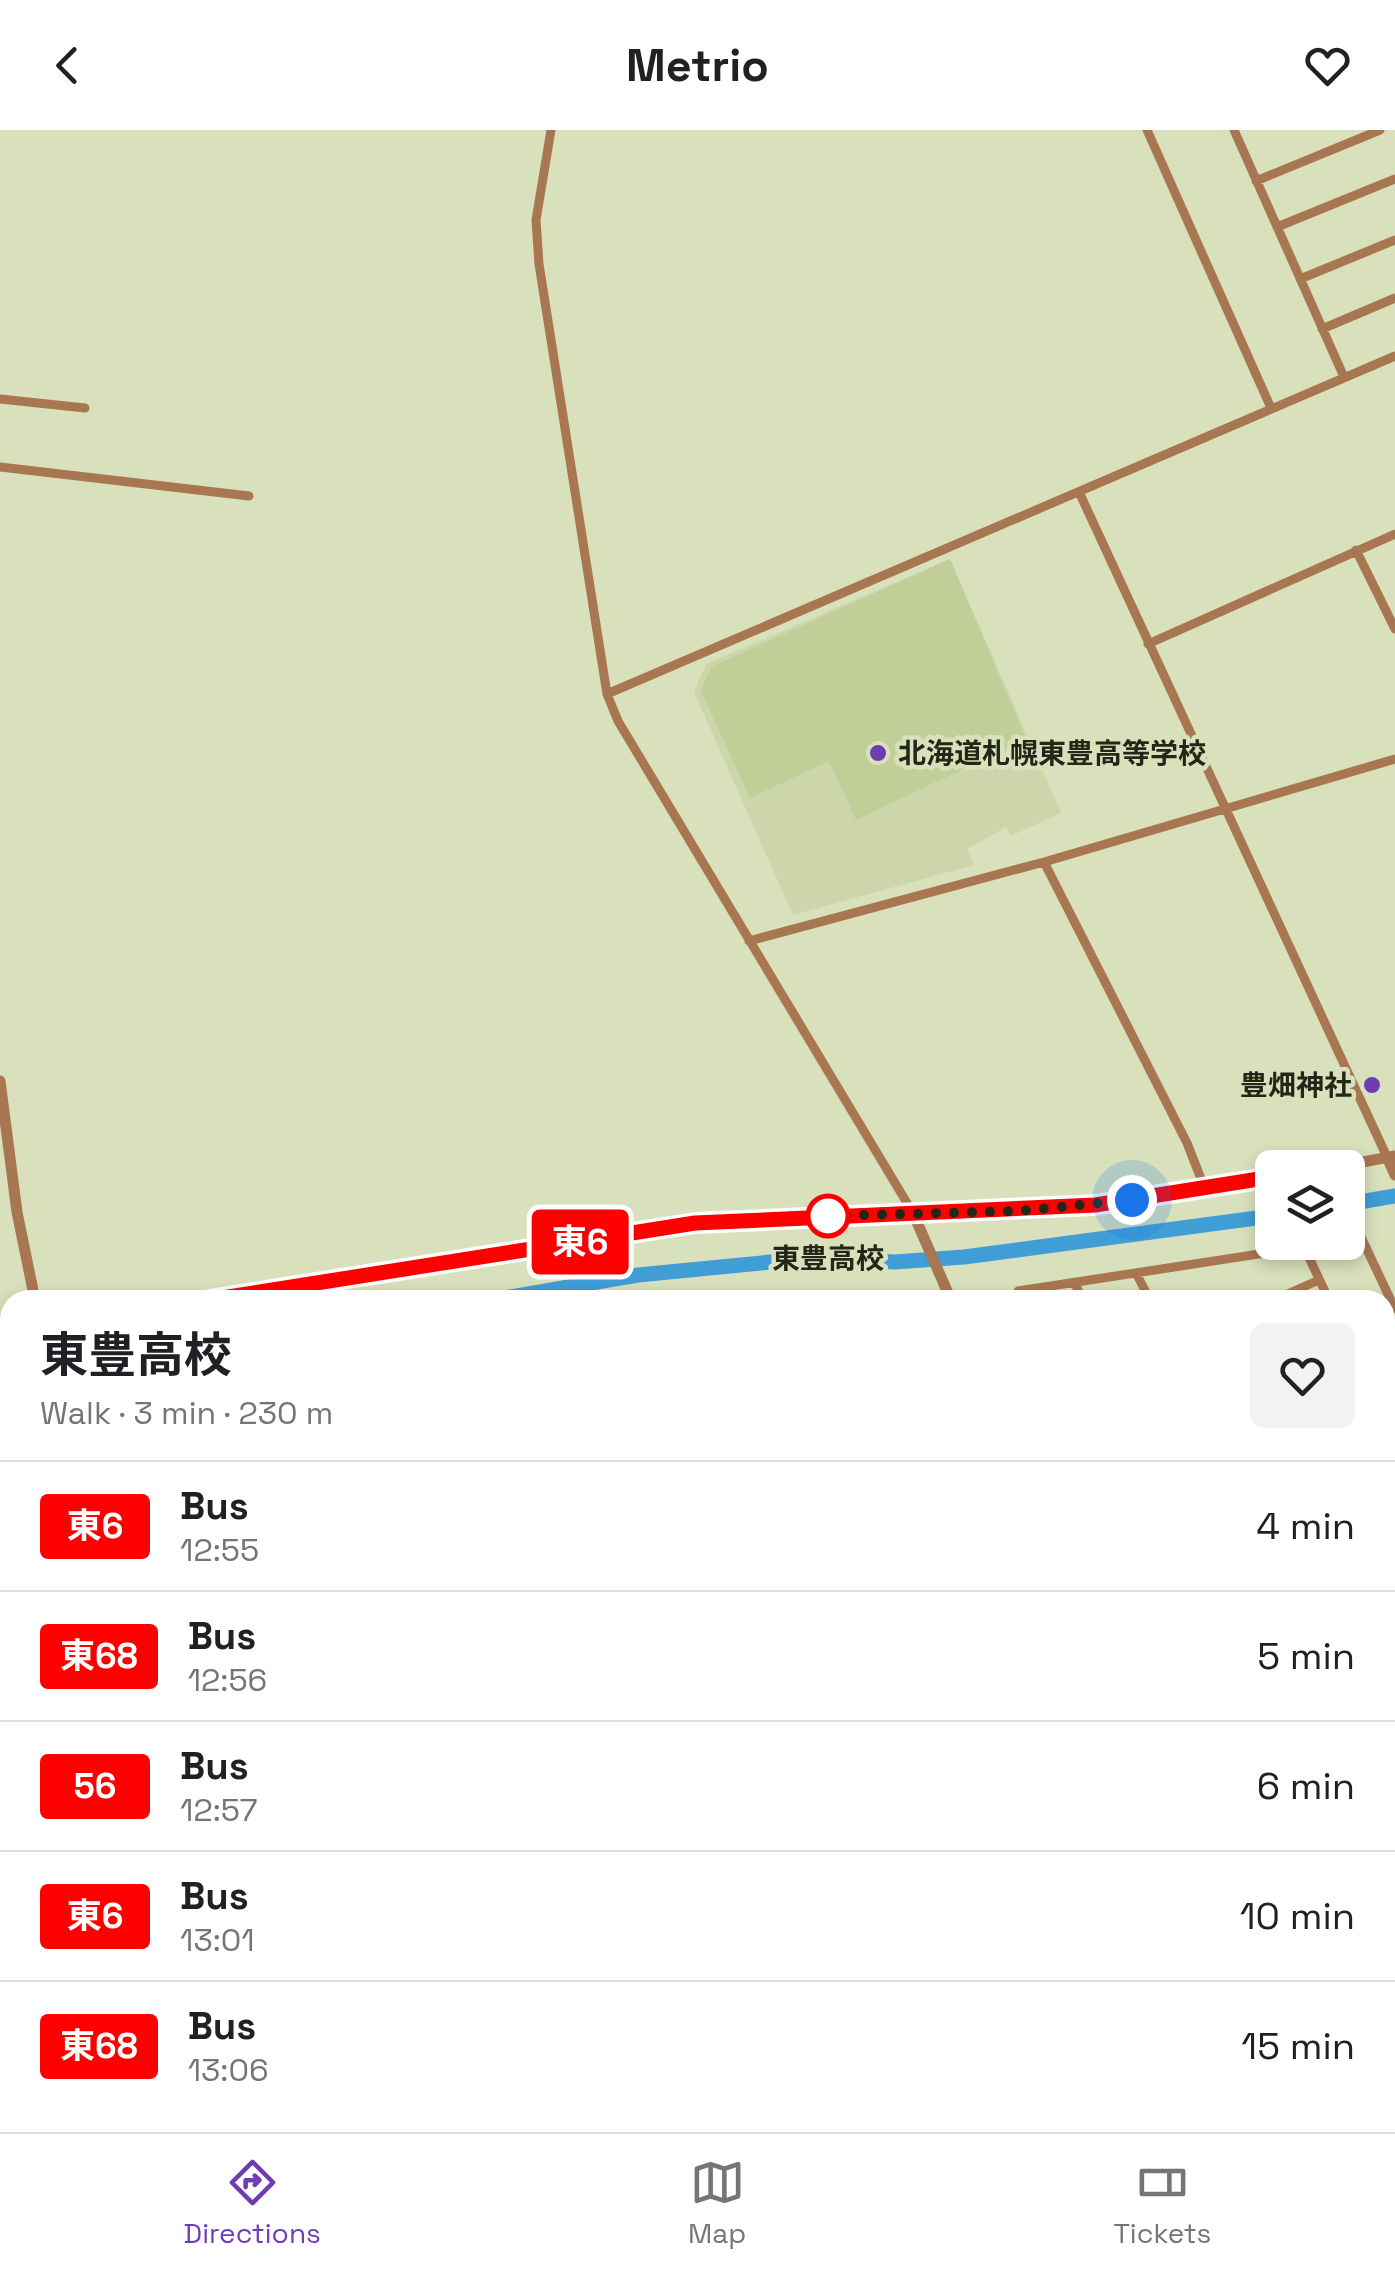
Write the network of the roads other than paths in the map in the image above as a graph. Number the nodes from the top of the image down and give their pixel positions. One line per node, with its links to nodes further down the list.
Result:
1 (551, 130): 24 (street)
2 (1147, 130): 16 (street)
3 (1234, 130): 6 (street)
4 (1380, 130): 6 (street)
5 (1395, 179): 7 (street)
6 (1256, 181): 7 (street)
7 (1277, 227): 9 (street)
8 (1395, 240): 9 (street)
9 (1300, 279): 11 (street)
10 (1395, 298): 11 (street)
11 (1322, 329): 13 (street)
12 (1395, 356): 13 (street)
13 (1344, 377): 16 (street)
14 (0, 399): 15 (street)
15 (85, 408)
16 (1271, 408): 18 (street)
17 (0, 466): 19 (street)
18 (1080, 492): 23 (street); 24 (street)
19 (249, 496)
20 (1395, 534): 21 (street)
21 (1356, 550): 22 (street); 23 (street)
22 (1395, 630)
23 (1148, 644): 26 (street)
24 (606, 694): 28 (street)
25 (1395, 759): 26 (street)
26 (1222, 809): 27 (street); 30 (street)
27 (1044, 862): 28 (street); 34 (street)
28 (749, 940): 35 (street)
29 (0, 1082): 42 (street)
30 (1391, 1157): 31 (street); 32 (street)
31 (1365, 1162)
32 (1394, 1173)
33 (1255, 1180): 34 (street)
34 (1205, 1188): 35 (street)
35 (913, 1213): 43 (street); 44 (street)
36 (1365, 1246): 50 (street)
37 (1255, 1256): 39 (street)
38 (1310, 1260): 40 (street)
39 (1136, 1273): 41 (street); 47 (street)
40 (1319, 1280): 48 (street); 49 (street)
41 (1074, 1282): 45 (street); 46 (street)
42 (33, 1290)
43 (272, 1290)
44 (947, 1290)
45 (1024, 1290)
46 (1078, 1290)
47 (1145, 1290)
48 (1296, 1290)
49 (1324, 1290)
50 (1384, 1290)

